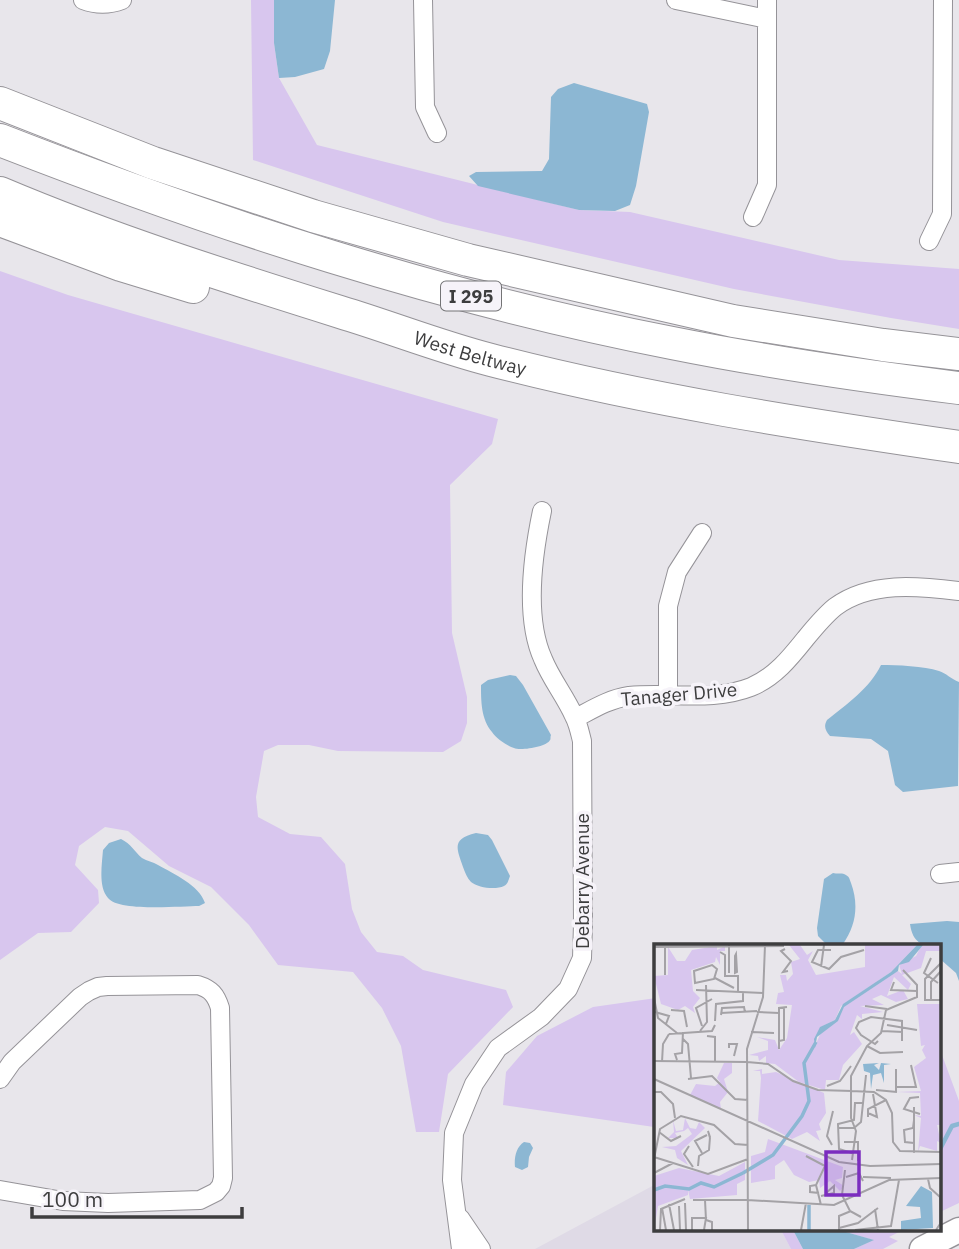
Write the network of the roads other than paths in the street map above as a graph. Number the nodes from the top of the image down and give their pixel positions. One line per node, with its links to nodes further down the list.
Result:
1 (83, 0): 6 (street)
2 (423, 0): 9 (street)
3 (676, 0): 7 (street)
4 (767, 0): 7 (street)
5 (943, 0): 14 (street)
6 (121, 1)
7 (767, 19): 12 (street)
8 (0, 103): 15 (highway)
9 (437, 133)
10 (0, 140): 17 (highway, I 295)
11 (0, 193): 16 (highway, West Beltway)
12 (753, 217)
13 (0, 220): 16 (highway)
14 (929, 241)
15 (959, 354)
16 (489, 360): 18 (highway, West Beltway)
17 (959, 387)
18 (959, 447)
19 (542, 511): 23 (street, Debarry Avenue)
20 (702, 533): 22 (street)
21 (959, 591): 22 (street, Tanager Drive)
22 (668, 695): 23 (street, Tanager Drive)
23 (576, 718): 28 (street, Debarry Avenue)
24 (959, 872): 25 (street)
25 (940, 874)
26 (0, 1079): 27 (street)
27 (0, 1190)
28 (458, 1215): 30 (street, Debarry Avenue); 31 (street, Debarry Avenue)
29 (959, 1230): 32 (main road)
30 (461, 1249)
31 (481, 1249)
32 (922, 1249)

